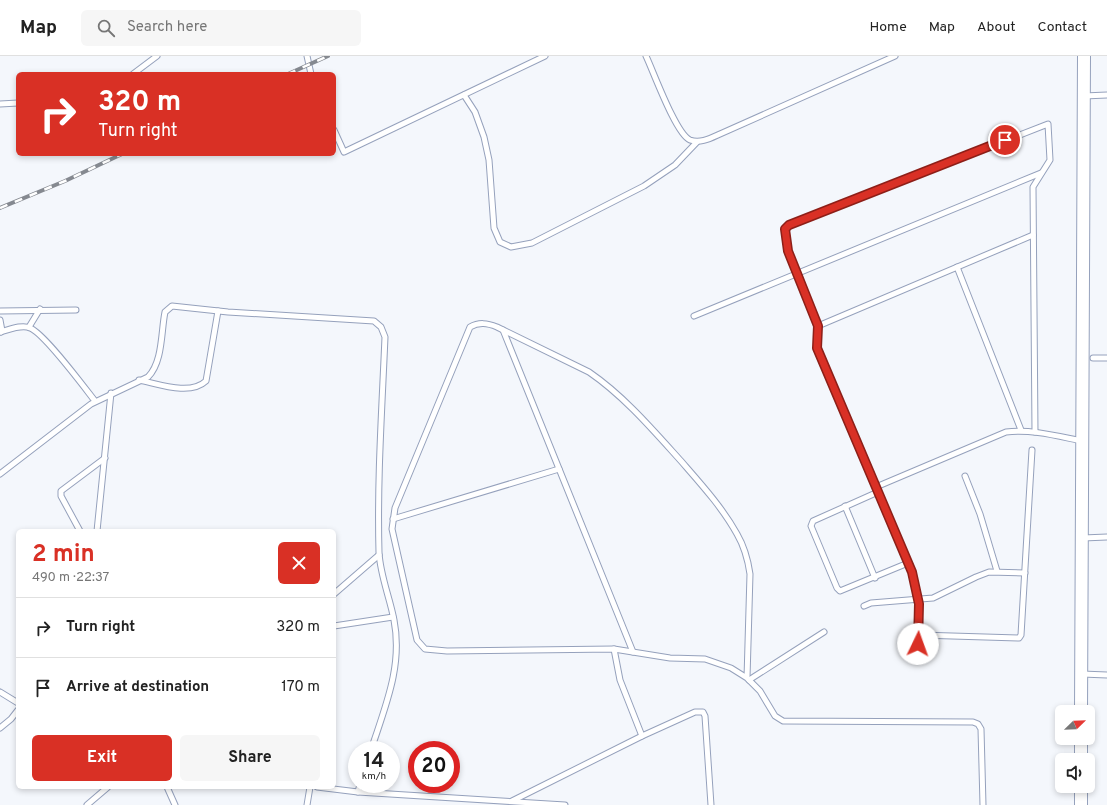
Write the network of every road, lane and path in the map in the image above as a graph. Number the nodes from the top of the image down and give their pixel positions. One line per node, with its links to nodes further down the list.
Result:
1 (157, 56): 7 (lane)
2 (307, 56): 8 (lane)
3 (545, 56): 9 (lane)
4 (646, 56): 15 (lane)
5 (895, 56): 15 (lane)
6 (1084, 56): 11 (street)
7 (136, 72)
8 (311, 72)
9 (464, 95): 14 (lane); 15 (lane)
10 (1107, 95): 11 (lane)
11 (1084, 96): 37 (street)
12 (16, 103): 13 (lane)
13 (0, 104)
14 (336, 134)
15 (697, 142)
16 (1041, 173): 17 (lane); 19 (lane); 19 (lane)
17 (1034, 235): 18 (lane); 36 (lane)
18 (957, 267): 26 (lane); 35 (lane)
19 (798, 274): 24 (lane); 26 (lane)
20 (40, 309): 21 (lane); 22 (lane); 27 (lane)
21 (0, 310)
22 (76, 310)
23 (218, 311): 32 (lane); 32 (lane); 50 (lane)
24 (694, 316)
25 (0, 320): 29 (lane)
26 (818, 326): 43 (lane)
27 (29, 327): 29 (lane); 34 (lane)
28 (503, 330): 40 (lane); 45 (lane); 67 (lane)
29 (1, 332)
30 (1093, 358): 31 (lane)
31 (1107, 358)
32 (138, 380): 33 (lane)
33 (111, 393): 34 (lane); 39 (lane)
34 (95, 401): 41 (lane)
35 (1020, 430): 36 (lane); 43 (lane)
36 (1035, 432): 37 (lane)
37 (1083, 441): 49 (street)
38 (1032, 450): 53 (lane)
39 (104, 458): 46 (lane); 47 (lane)
40 (559, 469): 45 (lane); 63 (lane)
41 (0, 474)
42 (966, 476): 52 (lane)
43 (877, 489): 44 (lane); 51 (lane)
44 (845, 506): 54 (lane); 54 (lane)
45 (393, 519): 62 (lane)
46 (79, 529)
47 (97, 529)
48 (1107, 537): 49 (lane)
49 (1083, 538): 65 (street)
50 (379, 555): 55 (lane); 58 (lane)
51 (908, 564): 54 (lane); 56 (lane)
52 (997, 571): 53 (lane); 56 (lane)
53 (1025, 573): 61 (lane)
54 (875, 578)
55 (336, 592)
56 (919, 601): 57 (lane); 61 (lane)
57 (864, 606)
58 (393, 617): 59 (lane); 74 (lane)
59 (336, 626)
60 (824, 632): 67 (lane)
61 (919, 635): 64 (lane)
62 (614, 649): 63 (lane); 73 (lane)
63 (633, 652): 67 (lane)
64 (917, 652)
65 (1082, 674): 66 (lane); 70 (street)
66 (1107, 675)
67 (748, 679): 89 (lane)
68 (0, 692): 69 (lane)
69 (16, 702)
70 (1081, 705)
71 (16, 713): 72 (lane)
72 (0, 728)
73 (642, 736): 82 (lane); 88 (lane)
74 (374, 741)
75 (106, 789): 84 (lane)
76 (168, 789): 85 (lane)
77 (310, 789): 86 (lane)
78 (333, 789): 79 (lane)
79 (348, 791)
80 (370, 793): 83 (lane)
81 (1081, 793): 90 (street)
82 (512, 801): 83 (lane); 87 (lane)
83 (493, 803)
84 (87, 805)
85 (175, 805)
86 (307, 805)
87 (565, 805)
88 (710, 805)
89 (983, 805)
90 (1081, 805)

